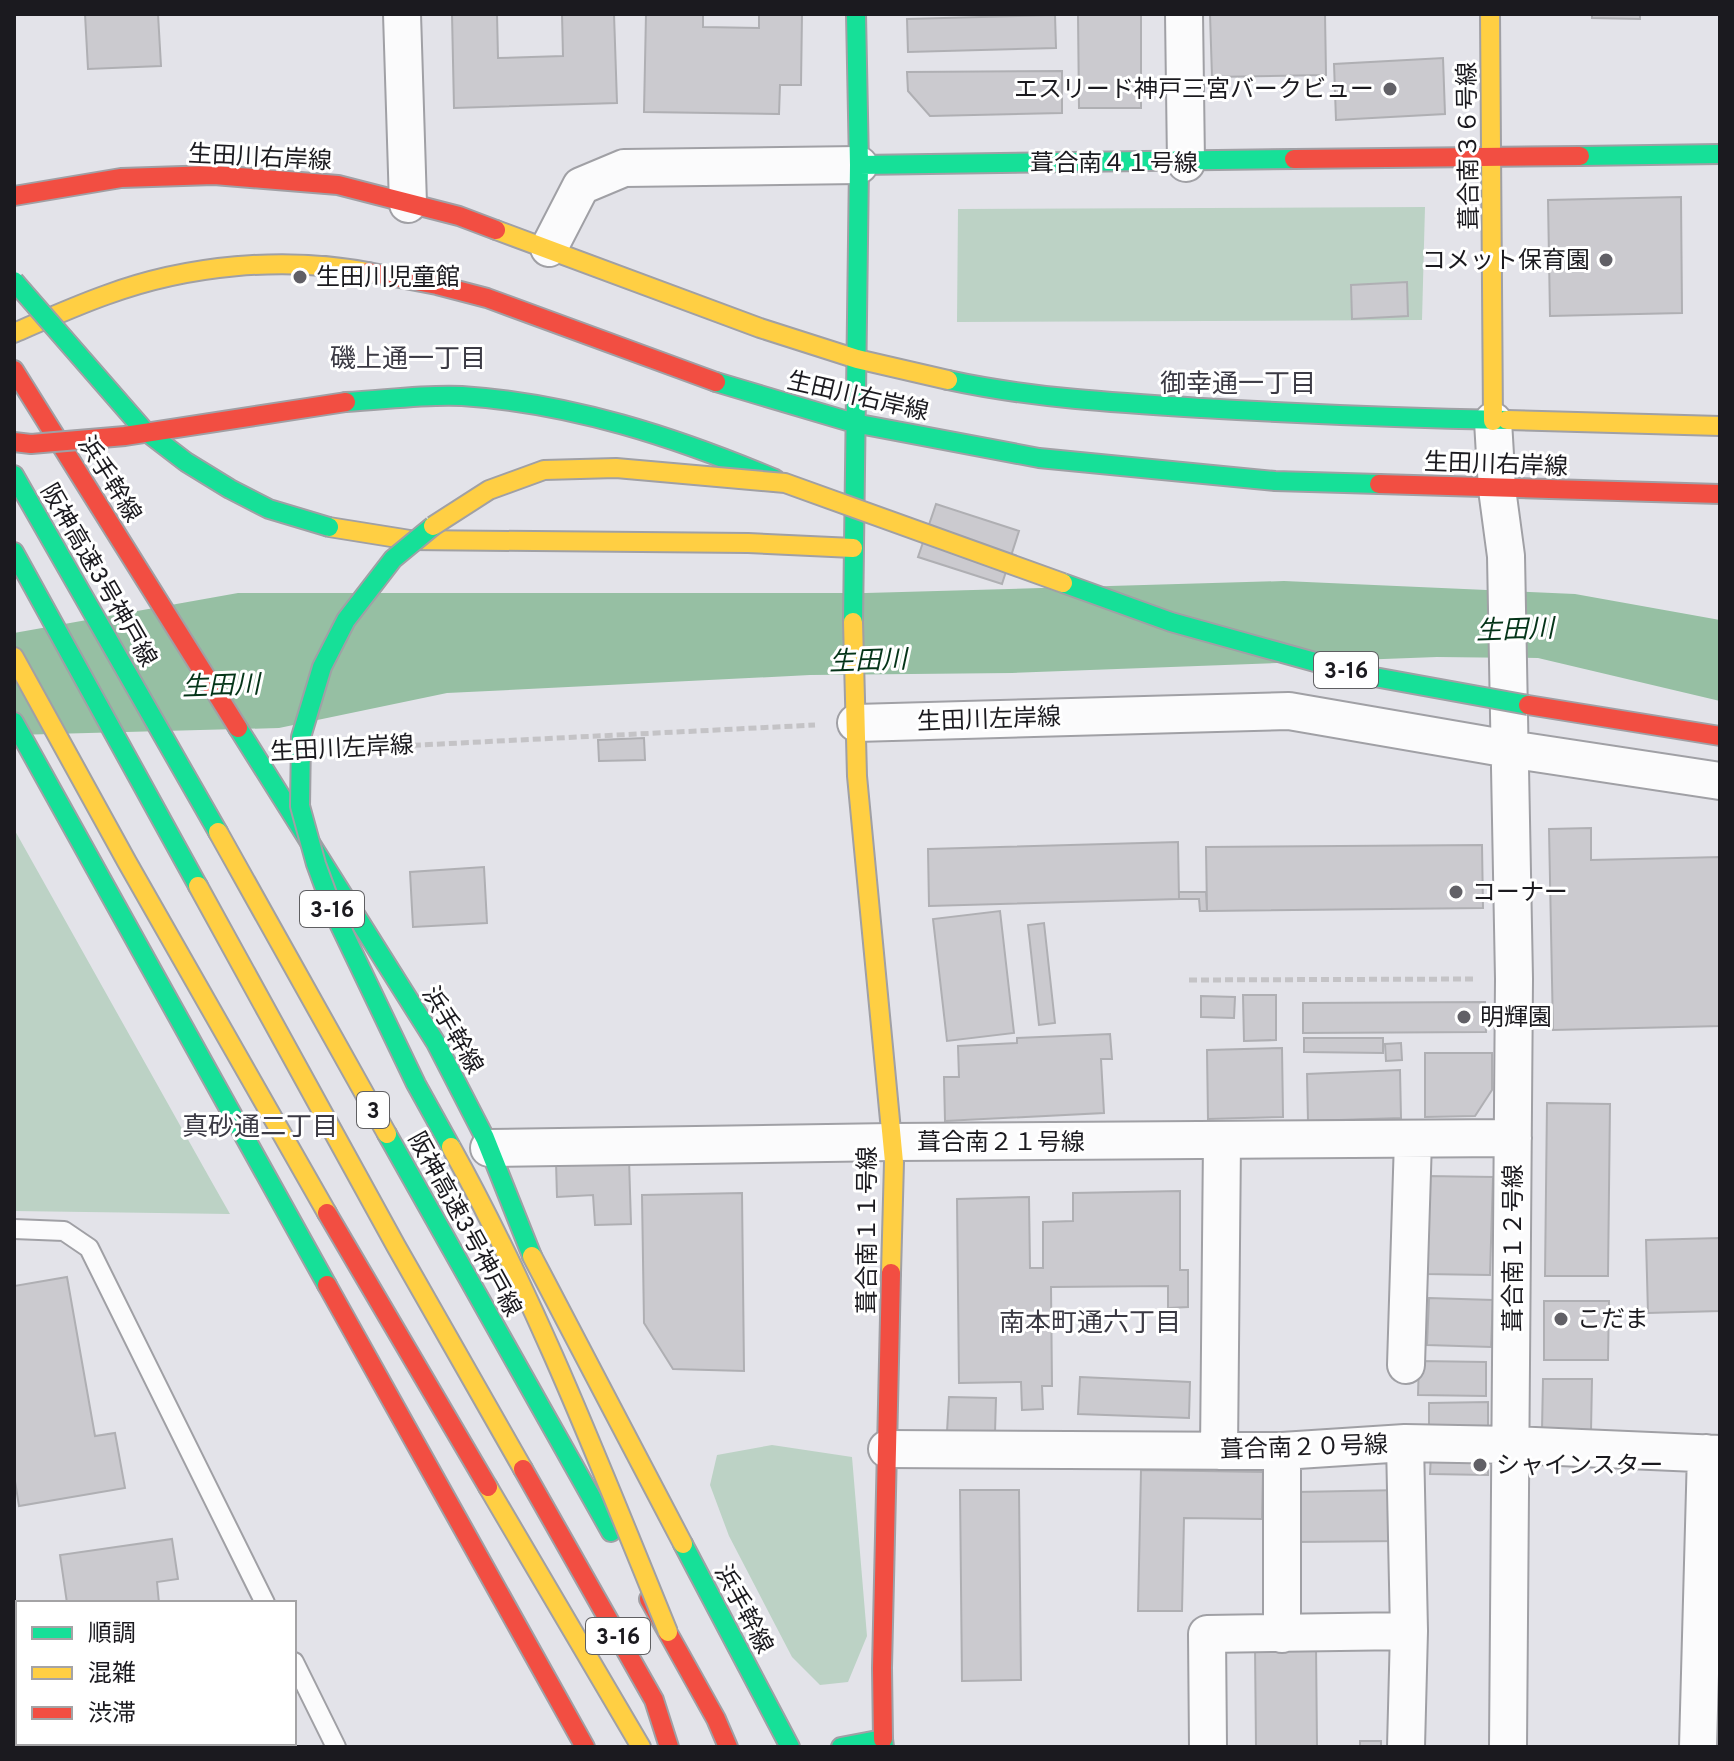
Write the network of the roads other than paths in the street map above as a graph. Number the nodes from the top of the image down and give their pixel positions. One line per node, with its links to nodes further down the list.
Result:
1 (402, 14): 10 (street)
2 (856, 14): 8 (main road, 葺合南１１号線)
3 (1184, 14): 7 (street)
4 (1490, 14): 6 (main road, 葺合南３６号線)
5 (1720, 154): 6 (main road, 葺合南４１号線)
6 (1492, 155): 7 (main road, 葺合南４１号線); 16 (main road, 葺合南３６号線)
7 (1186, 163): 8 (main road, 葺合南４１号線)
8 (859, 165): 11 (street, 葺合南４１号線); 14 (main road, 葺合南１１号線)
9 (14, 196): 10 (main road, 生田川右岸線)
10 (408, 204): 11 (main road, 生田川右岸線)
11 (549, 248): 14 (main road, 生田川右岸線)
12 (14, 281): 24 (main road, bridge)
13 (14, 333): 17 (main road, 生田川右岸線)
14 (857, 359): 16 (main road, 生田川右岸線); 17 (main road, 葺合南１１号線)
15 (14, 370): 36 (main road, 浜手幹線)
16 (1493, 421): 18 (main road, 生田川右岸線); 22 (street, 葺合南１２号線)
17 (854, 423): 22 (main road, 生田川右岸線); 24 (main road, 葺合南１１号線)
18 (1720, 426)
19 (14, 442): 21 (main road, 3-16, bridge)
20 (14, 475): 47 (main road, 阪神高速3号神戸線 / 3, bridge)
21 (785, 483): 29 (main road, 3-16, bridge); 47 (main road, 3-16, bridge)
22 (1497, 489): 23 (main road, 生田川右岸線); 30 (street, 葺合南１２号線)
23 (1720, 494)
24 (853, 548): 27 (main road, 葺合南１１号線)
25 (14, 552): 54 (main road, 3-16)
26 (14, 657): 53 (main road)
27 (855, 715): 30 (street, 生田川左岸線); 35 (main road, 葺合南１１号線)
28 (14, 722): 52 (main road)
29 (1720, 736)
30 (1509, 749): 31 (street, 生田川左岸線); 32 (street, 葺合南１２号線)
31 (1720, 781)
32 (1513, 1138): 33 (street, 葺合南２１号線); 40 (street, 葺合南１２号線)
33 (1413, 1140): 34 (street, 葺合南２１号線); 38 (street)
34 (1222, 1141): 35 (street, 葺合南２１号線); 42 (street)
35 (892, 1142): 36 (street, 葺合南２１号線); 41 (main road, 葺合南１１号線)
36 (489, 1148): 56 (main road, 浜手幹線)
37 (14, 1229): 45 (lane)
38 (1406, 1365)
39 (1405, 1443): 40 (street, 葺合南２０号線); 43 (street, 葺合南２０号線); 46 (street)
40 (1512, 1445): 44 (street, 葺合南２０号線); 60 (street, 葺合南１２号線)
41 (887, 1449): 42 (street, 葺合南２０号線); 50 (main road, 葺合南１１号線)
42 (1219, 1451): 43 (street, 葺合南２０号線)
43 (1282, 1451): 48 (street)
44 (1713, 1454): 61 (street)
45 (264, 1601)
46 (1409, 1631): 48 (street); 59 (street)
47 (668, 1632): 55 (main road, 阪神高速3号神戸線 / 3)
48 (1282, 1634): 58 (street)
49 (296, 1666): 51 (lane)
50 (884, 1743): 57 (main road)
51 (336, 1747)
52 (585, 1747)
53 (641, 1747)
54 (669, 1747)
55 (728, 1747)
56 (790, 1747)
57 (841, 1747)
58 (1208, 1747)
59 (1406, 1747)
60 (1508, 1747)
61 (1698, 1747)

